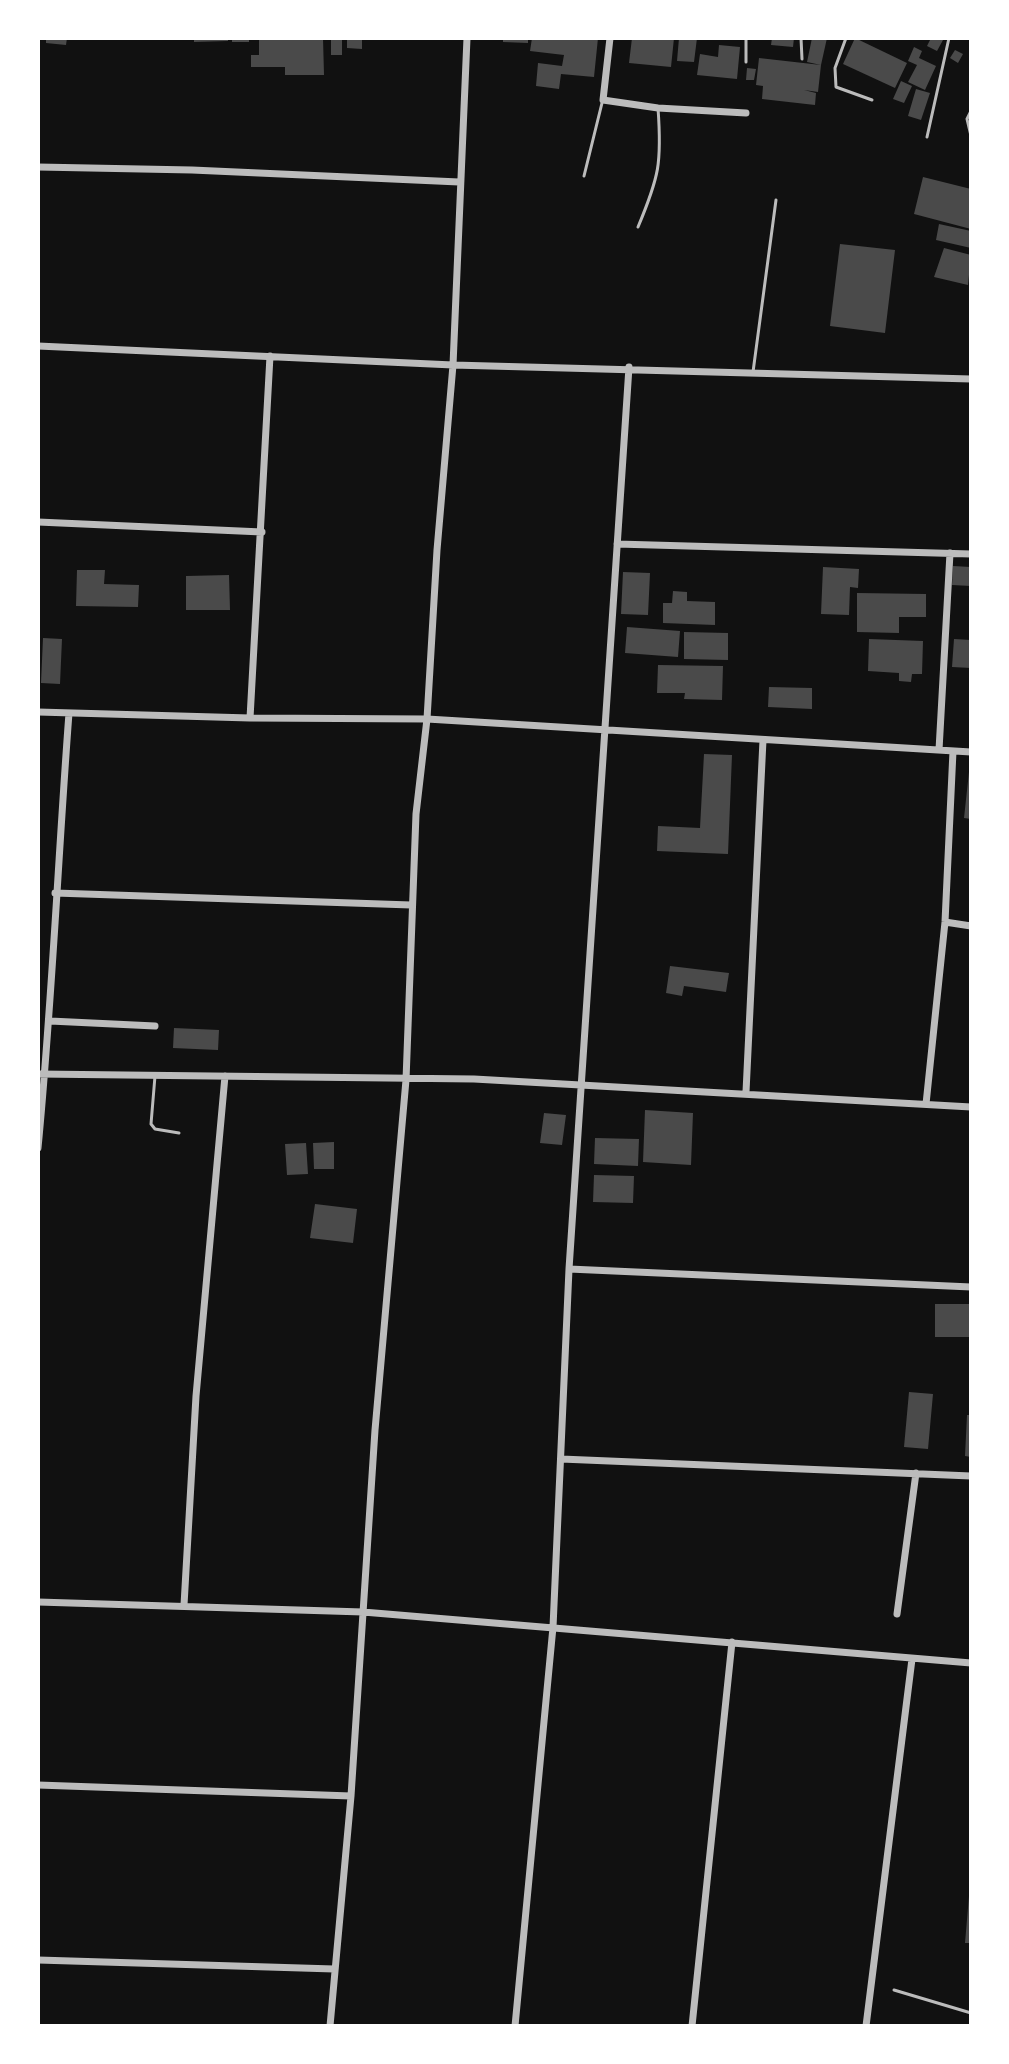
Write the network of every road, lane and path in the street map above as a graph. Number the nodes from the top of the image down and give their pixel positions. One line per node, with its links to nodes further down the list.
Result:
1 (467, 38): 18 (street)
2 (610, 38): 9 (street)
3 (746, 38): 8 (lane)
4 (801, 38): 7 (lane)
5 (846, 38): 10 (lane)
6 (949, 38): 15 (lane)
7 (802, 59)
8 (746, 62)
9 (603, 100): 11 (street); 17 (lane)
10 (872, 100)
11 (658, 108): 13 (street); 20 (lane)
12 (971, 111): 14 (lane)
13 (746, 113)
14 (971, 136)
15 (927, 137)
16 (38, 167): 18 (street)
17 (584, 176)
18 (459, 182): 23 (street)
19 (776, 200): 25 (lane)
20 (638, 227)
21 (38, 346): 22 (street)
22 (270, 356): 23 (street); 28 (street)
23 (453, 365): 24 (street); 35 (street)
24 (629, 367): 25 (street); 29 (street)
25 (753, 372): 26 (street)
26 (971, 379)
27 (38, 522): 28 (street)
28 (262, 532): 34 (street)
29 (617, 544): 30 (street); 36 (street)
30 (950, 553): 31 (street); 38 (street)
31 (971, 554)
32 (38, 712): 33 (street)
33 (69, 713): 34 (street); 41 (street)
34 (250, 718): 35 (street)
35 (427, 719): 36 (street); 42 (street)
36 (603, 732): 37 (street); 51 (street)
37 (763, 740): 38 (street); 52 (street)
38 (939, 750): 39 (street)
39 (953, 751): 40 (street); 43 (street)
40 (971, 752)
41 (55, 893): 42 (street); 45 (street)
42 (411, 905): 50 (street)
43 (945, 922): 44 (street); 53 (street)
44 (971, 926)
45 (50, 1021): 46 (street); 47 (street)
46 (155, 1026)
47 (42, 1075): 48 (street); 56 (street)
48 (155, 1076): 49 (street); 55 (lane)
49 (225, 1076): 50 (street); 63 (street)
50 (406, 1080): 51 (street); 64 (street)
51 (581, 1083): 52 (street); 57 (street)
52 (746, 1092): 53 (street)
53 (926, 1104): 54 (street)
54 (971, 1107)
55 (179, 1133)
56 (38, 1148)
57 (569, 1269): 58 (street); 59 (street)
58 (971, 1287)
59 (561, 1459): 60 (street); 66 (street)
60 (916, 1473): 61 (street); 65 (street)
61 (971, 1476)
62 (38, 1602): 63 (street)
63 (184, 1605): 64 (street)
64 (363, 1612): 66 (street); 71 (street)
65 (897, 1614)
66 (553, 1627): 67 (street); 77 (street)
67 (732, 1642): 68 (street); 78 (street)
68 (912, 1659): 69 (street); 79 (street)
69 (971, 1663)
70 (38, 1785): 71 (street)
71 (351, 1796): 73 (street)
72 (38, 1960): 73 (street)
73 (334, 1969): 76 (street)
74 (894, 1990): 75 (lane)
75 (971, 2013)
76 (330, 2026)
77 (515, 2026)
78 (692, 2026)
79 (866, 2026)

